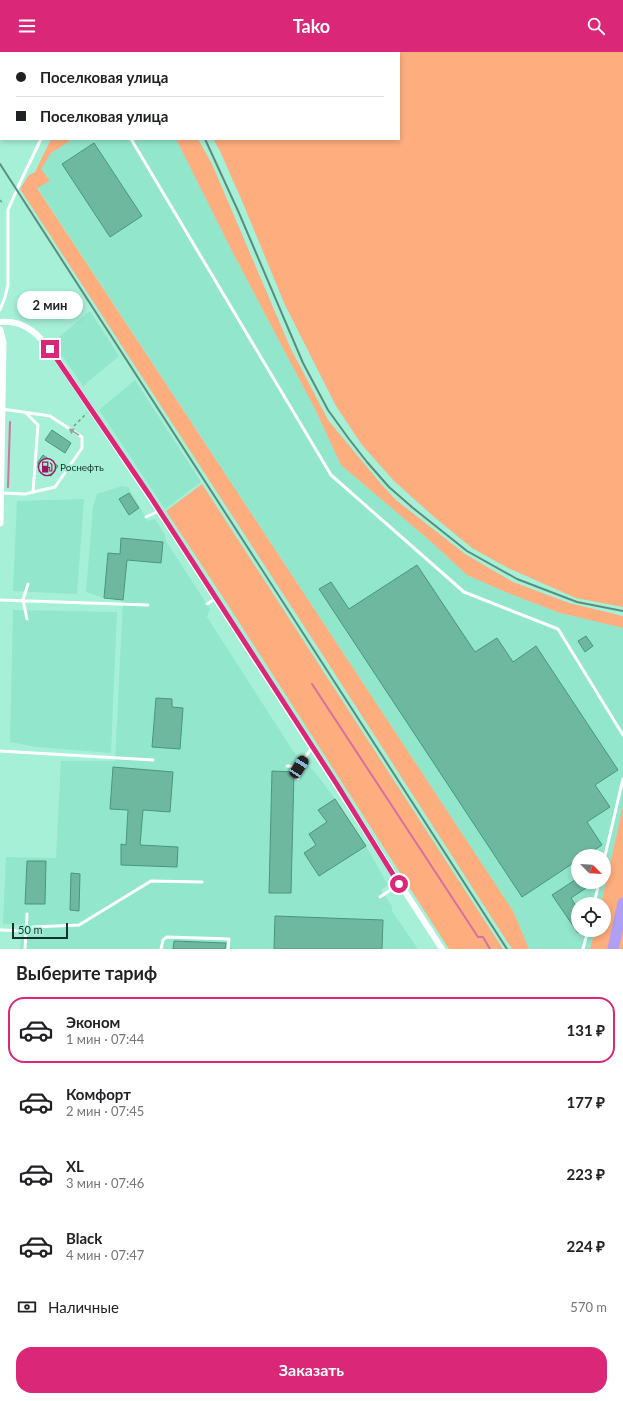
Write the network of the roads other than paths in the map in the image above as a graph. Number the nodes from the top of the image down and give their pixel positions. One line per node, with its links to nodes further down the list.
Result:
1 (41, 140): 3 (lane)
2 (132, 140): 20 (lane)
3 (0, 310)
4 (0, 322): 10 (street)
5 (0, 330): 6 (street)
6 (2, 409): 7 (lane); 9 (street)
7 (26, 413): 8 (lane); 8 (lane, one-way to 7)
8 (33, 492): 9 (lane)
9 (1, 493): 12 (street)
10 (159, 511): 11 (lane); 14 (street)
11 (146, 517)
12 (0, 523)
13 (28, 584): 16 (lane)
14 (216, 598): 17 (lane); 21 (street)
15 (0, 600): 16 (lane)
16 (23, 600): 18 (lane); 19 (lane)
17 (207, 604)
18 (148, 605)
19 (27, 619)
20 (623, 735)
21 (312, 747): 25 (lane); 30 (street)
22 (0, 751): 23 (lane)
23 (153, 760)
24 (287, 766): 25 (lane)
25 (299, 767): 26 (lane)
26 (298, 779)
27 (623, 779): 28 (lane)
28 (607, 849)
29 (202, 882): 35 (lane)
30 (399, 884): 31 (lane); 40 (street)
31 (380, 897)
32 (623, 903): 42 (highway)
33 (27, 914): 35 (lane)
34 (0, 930): 35 (lane)
35 (26, 931): 37 (lane)
36 (586, 937): 41 (lane)
37 (25, 949)
38 (161, 949): 39 (lane)
39 (228, 949)
40 (442, 949)
41 (583, 949)
42 (613, 949)

